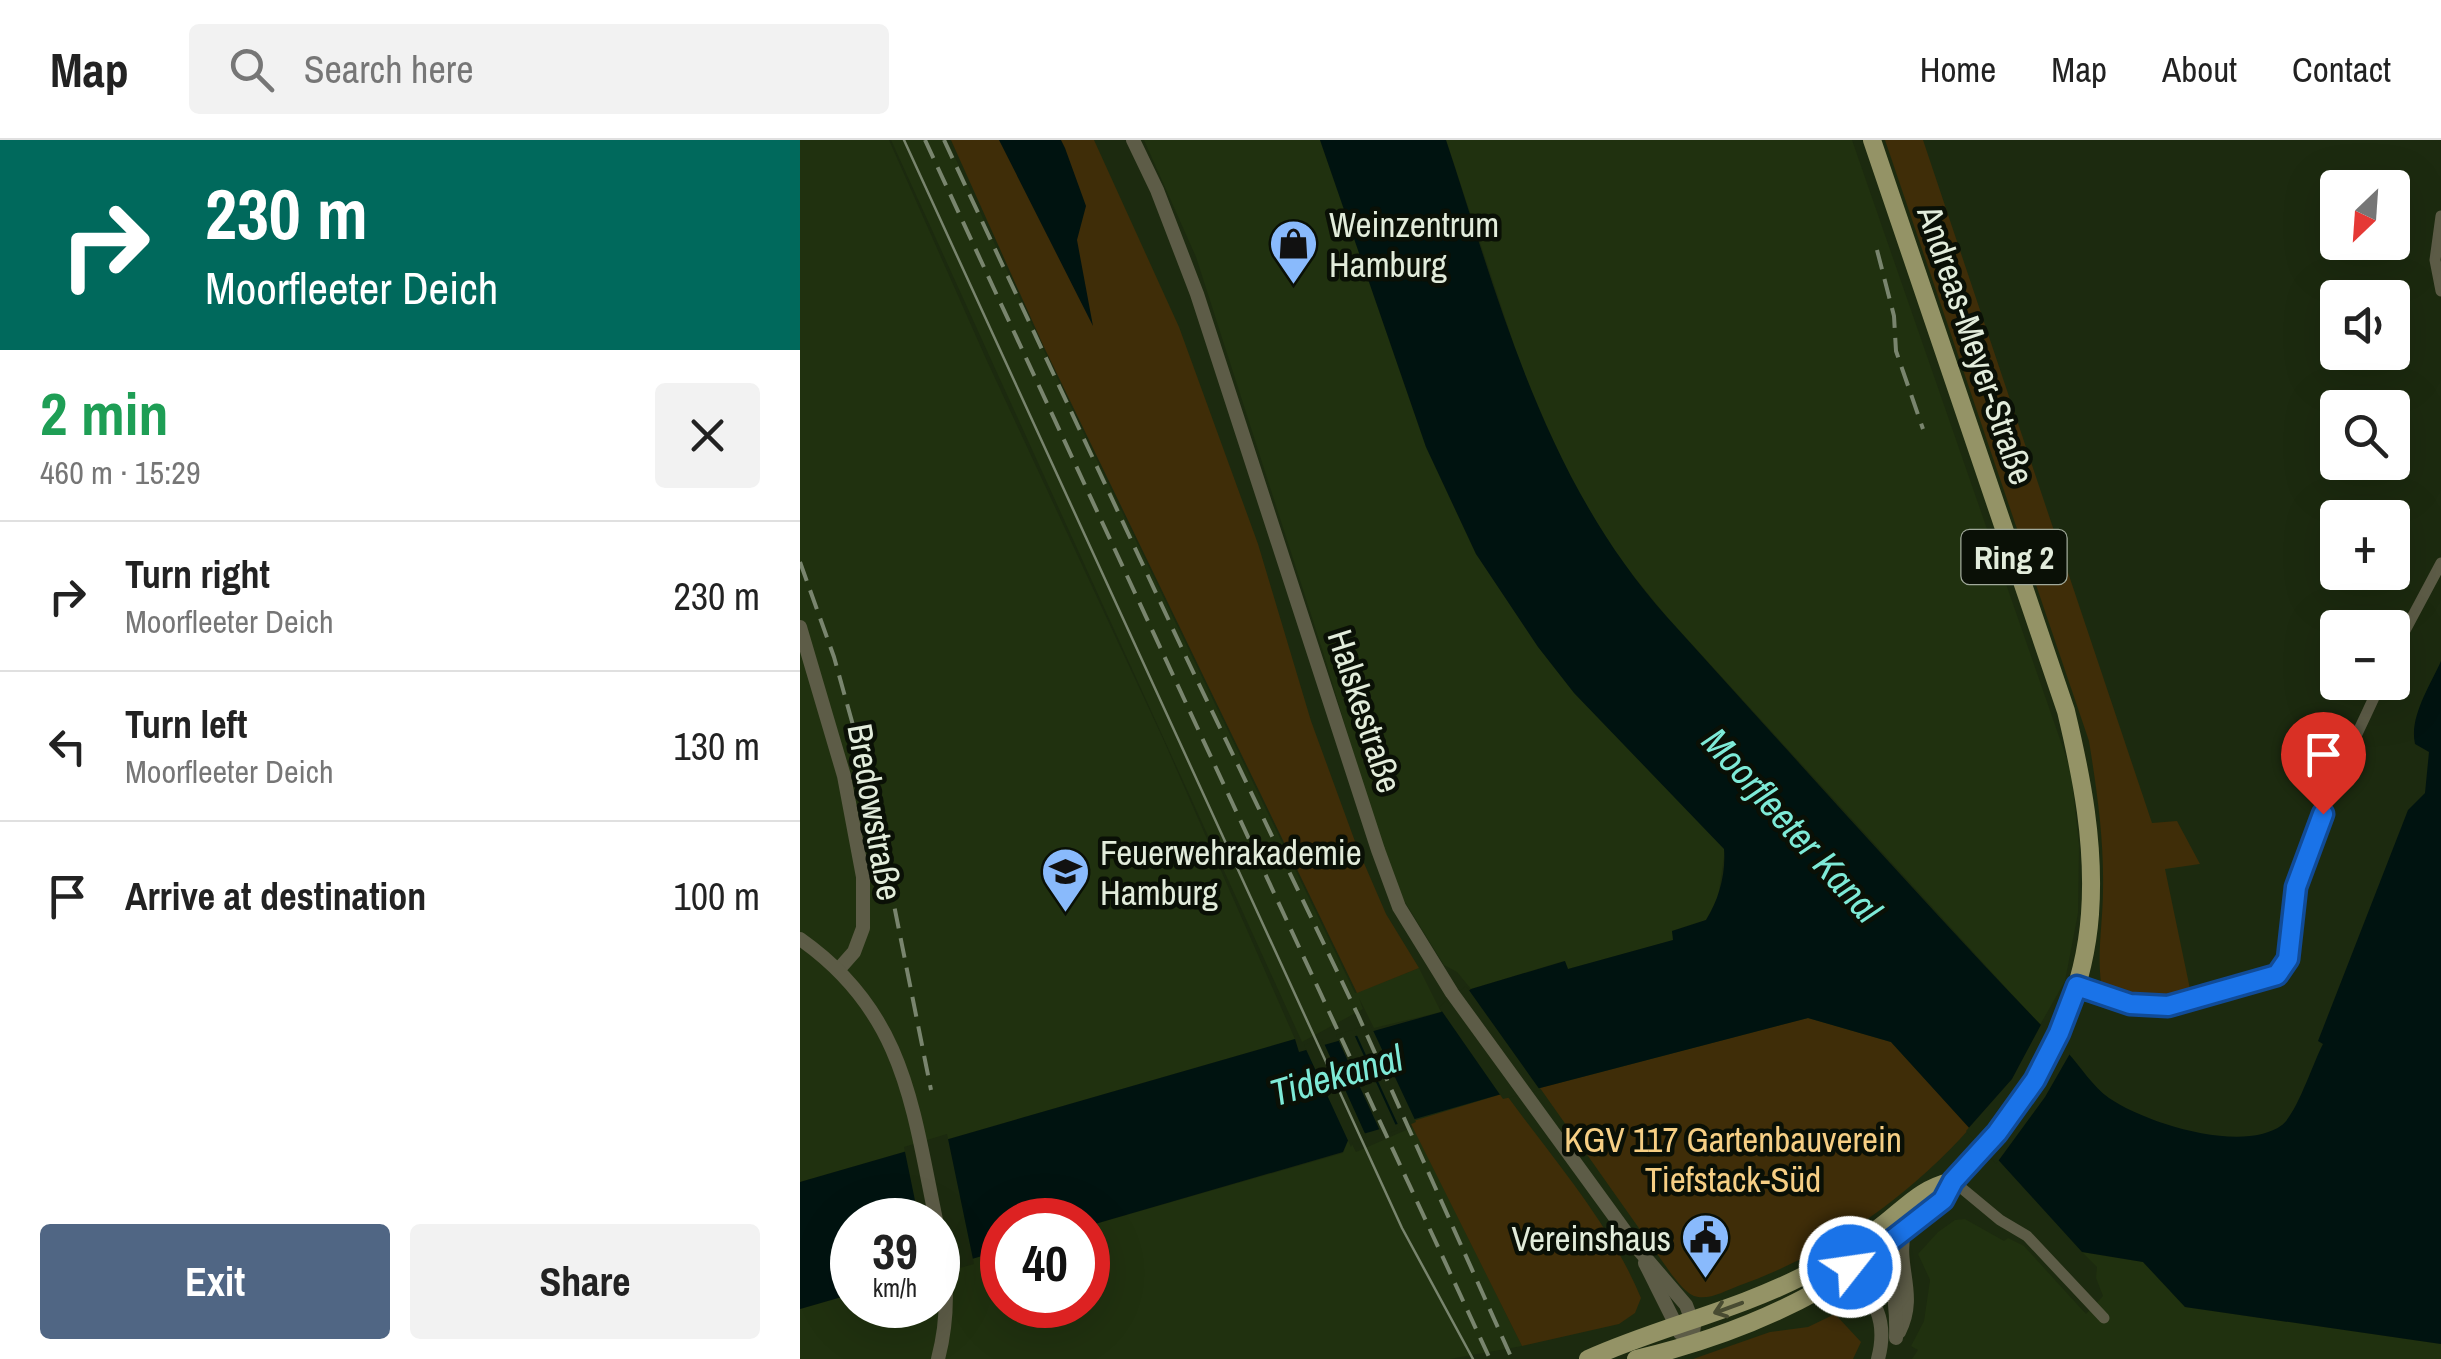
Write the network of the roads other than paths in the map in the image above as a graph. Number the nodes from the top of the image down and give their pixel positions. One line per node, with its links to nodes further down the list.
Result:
1 (1133, 140): 19 (street, Halskestraße)
2 (1872, 140): 11 (main road, Andreas-Meyer-Straße / Ring 2)
3 (2441, 216): 4 (street)
4 (2441, 291)
5 (2441, 563): 6 (street)
6 (2410, 621)
7 (800, 627): 10 (street, Bredowstraße)
8 (2372, 700): 11 (street)
9 (800, 939): 10 (street)
10 (839, 969): 13 (street)
11 (2077, 986): 12 (main road, Andreas-Meyer-Straße / Ring 2)
12 (1953, 1181): 14 (main road, Andreas-Meyer-Straße / Ring 2); 15 (main road, Andreas-Meyer-Straße / Ring 2); 18 (street)
13 (932, 1198)
14 (1904, 1233): 16 (main road, Andreas-Meyer-Straße / Ring 2); 21 (street)
15 (1852, 1247): 16 (street); 17 (street); 19 (main road, Ring 2, one-way to 19)
16 (1876, 1255): 17 (main road, Ring 2); 21 (street)
17 (1852, 1271): 22 (main road, Ring 2); 26 (street)
18 (2104, 1318)
19 (1685, 1323): 22 (street); 24 (main road, Ring 2)
20 (944, 1328): 23 (street)
21 (1896, 1338): 26 (street)
22 (1691, 1344): 25 (main road, Ring 2)
23 (938, 1359)
24 (1588, 1359)
25 (1636, 1359)
26 (1882, 1359)

